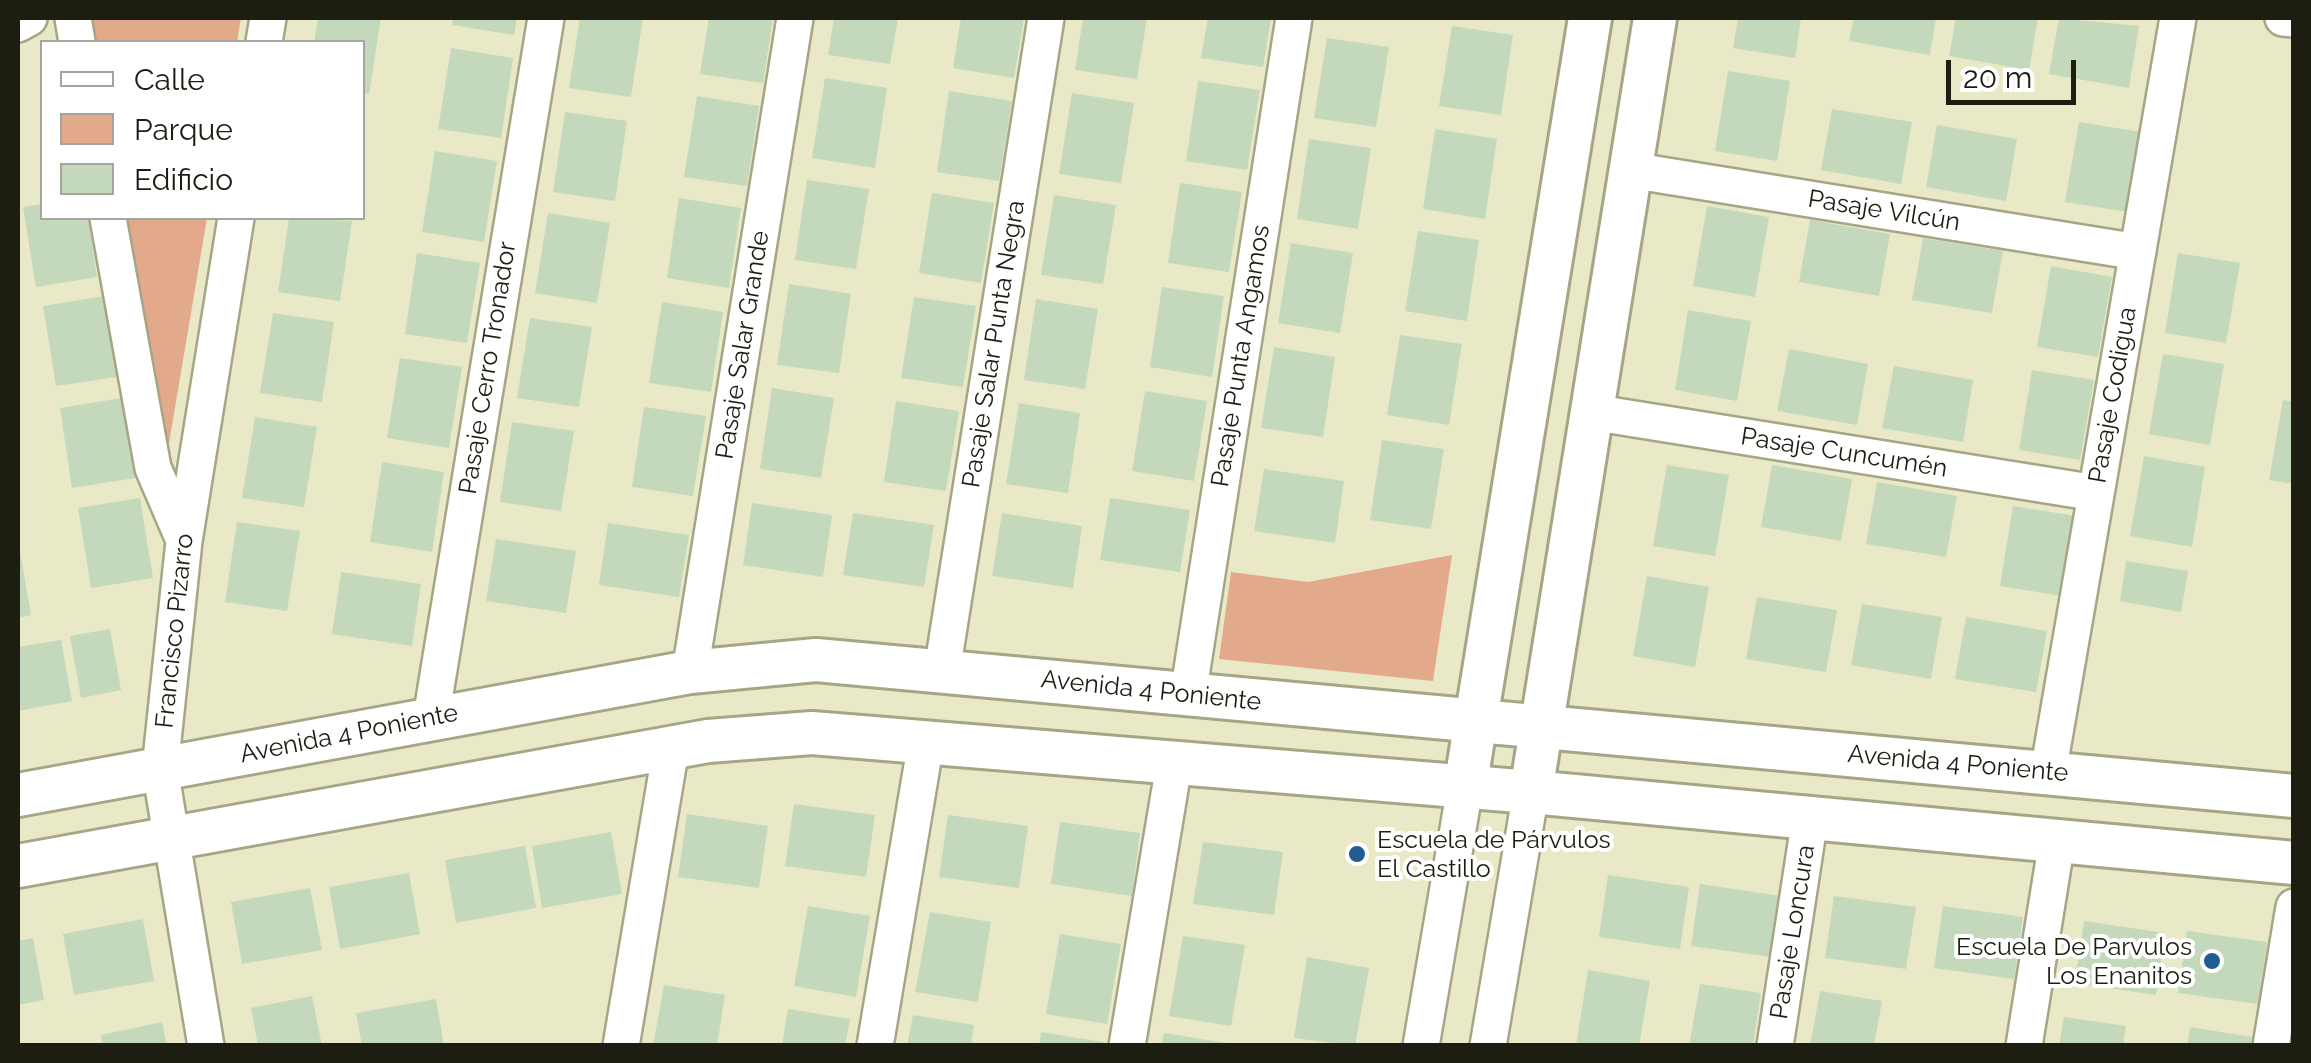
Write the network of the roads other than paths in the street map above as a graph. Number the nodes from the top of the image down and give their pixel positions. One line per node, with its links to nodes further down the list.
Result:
1 (29, 18): 11 (street)
2 (546, 18): 22 (street, Pasaje Cerro Tronador)
3 (795, 18): 20 (street, Pasaje Salar Grande)
4 (1046, 18): 19 (street, Pasaje Salar Punta Negra)
5 (1294, 18): 21 (street, Pasaje Punta Angamos)
6 (1590, 18): 23 (street)
7 (1655, 18): 12 (street)
8 (2178, 18): 15 (street, Pasaje Codigua)
9 (2283, 18): 10 (street)
10 (2294, 19)
11 (18, 24)
12 (1630, 170): 15 (street, Pasaje Vilcún); 16 (street)
13 (108, 220): 18 (street)
14 (236, 220): 18 (street, Francisco Pizarro)
15 (2138, 252): 17 (street, Pasaje Codigua)
16 (1591, 412): 17 (street, Pasaje Cuncumén); 24 (street)
17 (2096, 494): 29 (street, Pasaje Codigua)
18 (184, 542): 28 (street, Francisco Pizarro)
19 (942, 670): 20 (street, Avenida 4 Poniente); 21 (street, Avenida 4 Poniente)
20 (690, 672): 22 (street, Avenida 4 Poniente)
21 (1188, 695): 23 (street, Avenida 4 Poniente)
22 (430, 718): 28 (street, Avenida 4 Poniente)
23 (1476, 722): 24 (street, Avenida 4 Poniente); 30 (street)
24 (1541, 727): 29 (street, Avenida 4 Poniente); 31 (street)
25 (926, 742): 26 (street); 27 (street); 42 (street)
26 (672, 748): 35 (street); 41 (street)
27 (1174, 765): 30 (street); 43 (street)
28 (160, 769): 32 (street, Avenida 4 Poniente); 35 (street, Francisco Pizarro)
29 (2048, 773): 33 (street, Avenida 4 Poniente)
30 (1465, 788): 31 (street); 44 (street)
31 (1530, 792): 34 (street); 45 (street)
32 (18, 796)
33 (2294, 796)
34 (1810, 818): 36 (street); 46 (street, Pasaje Loncura)
35 (170, 839): 38 (street); 40 (street, Francisco Pizarro)
36 (2057, 841): 37 (street); 47 (street)
37 (2294, 863)
38 (18, 866)
39 (2294, 908): 48 (street)
40 (206, 1046)
41 (621, 1046)
42 (874, 1046)
43 (1127, 1046)
44 (1421, 1046)
45 (1488, 1046)
46 (1775, 1046)
47 (2024, 1046)
48 (2271, 1046)

